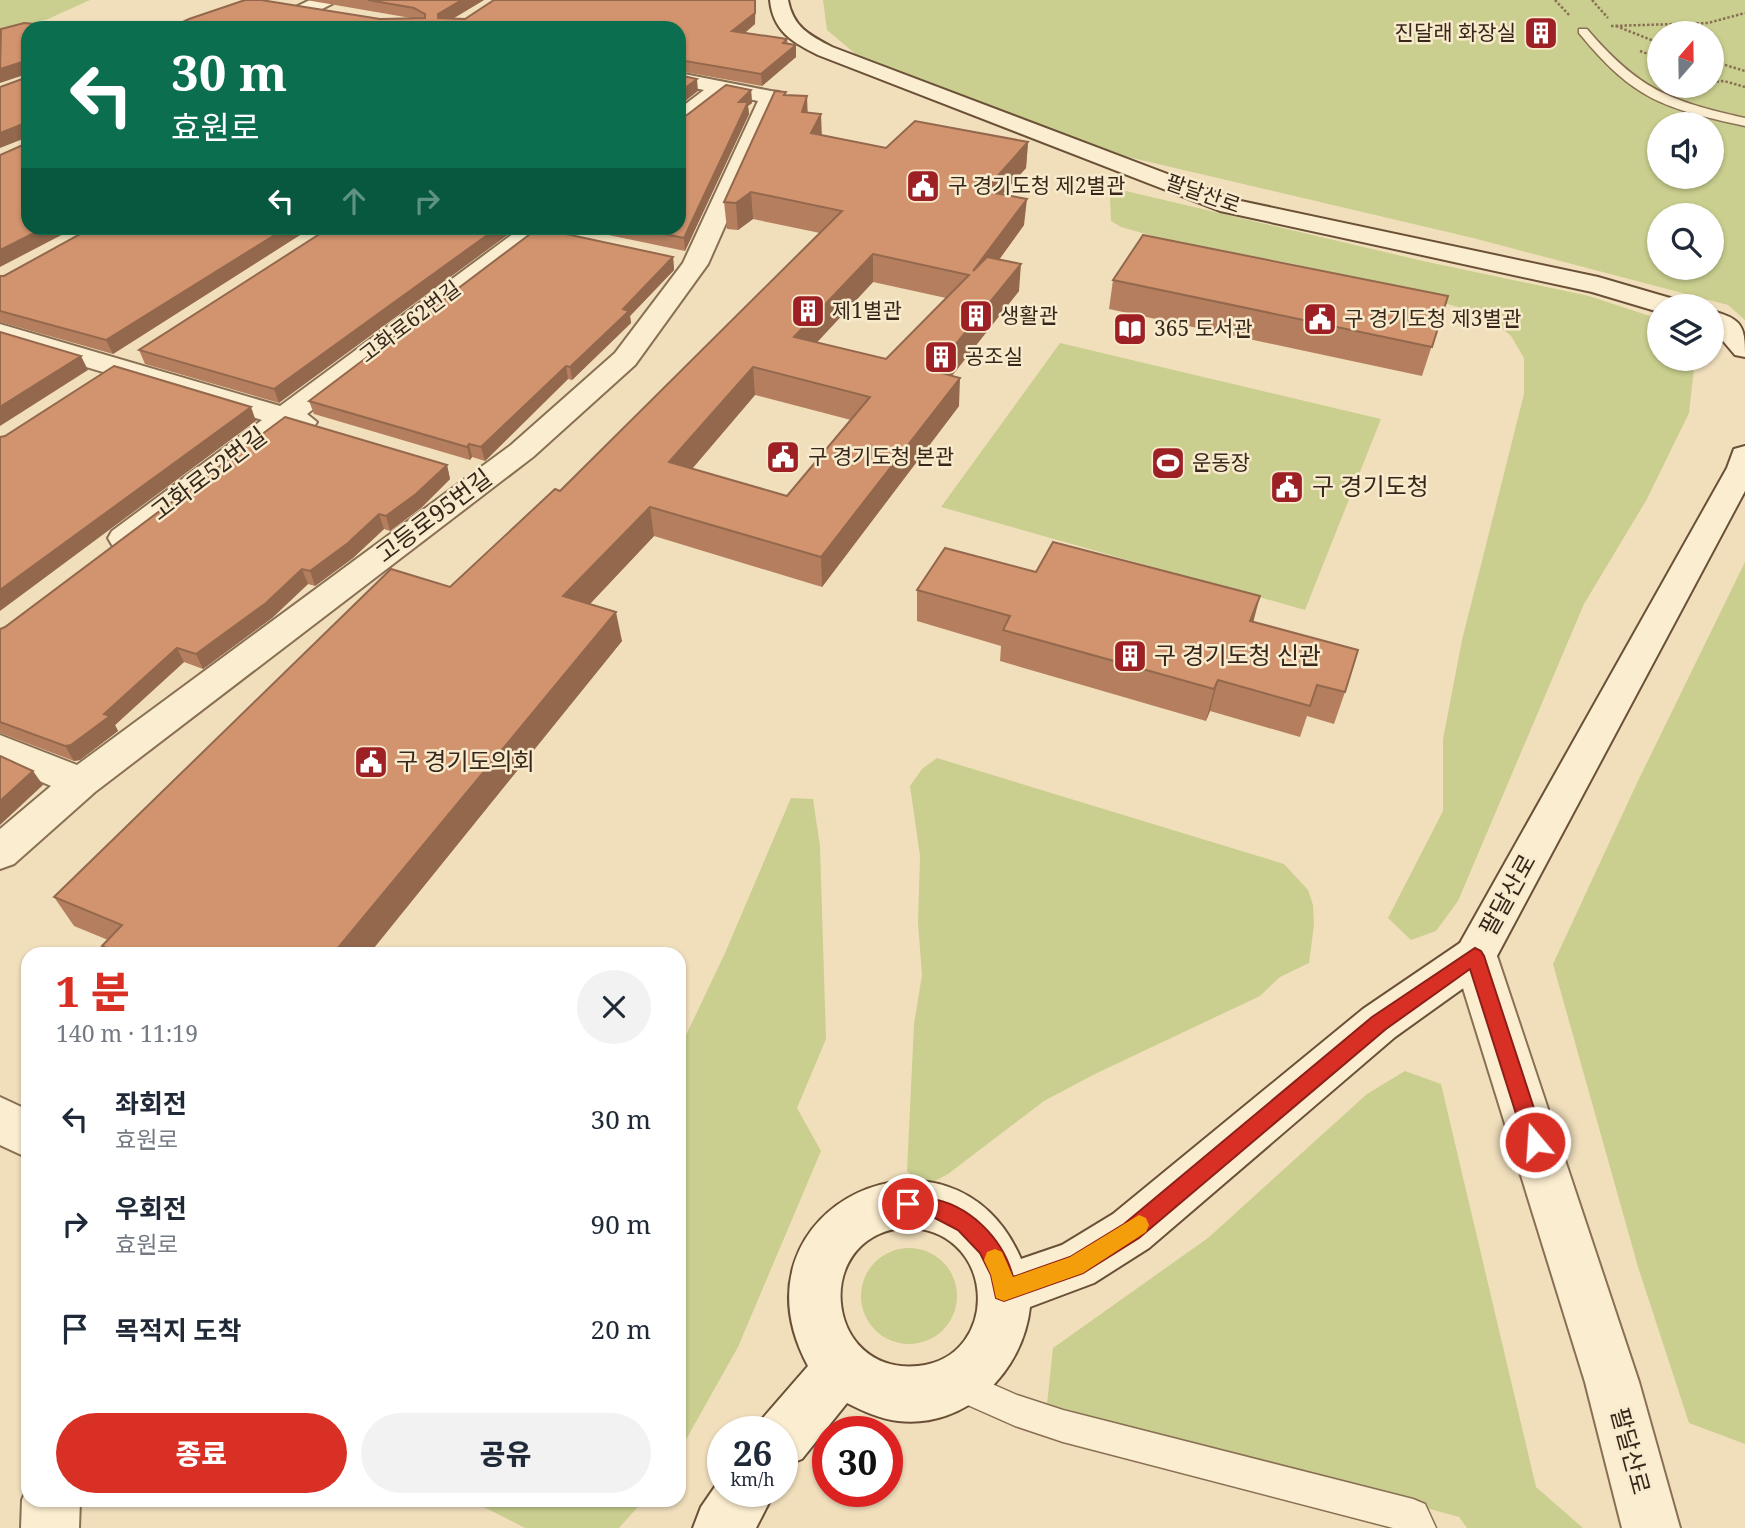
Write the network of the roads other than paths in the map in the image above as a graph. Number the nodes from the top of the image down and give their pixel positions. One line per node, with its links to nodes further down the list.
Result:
1 (779, 0): 11 (street, 팔달산로)
2 (275, 3): 3 (street)
3 (323, 7): 4 (street)
4 (286, 21)
5 (1583, 31): 9 (lane)
6 (686, 80): 7 (street)
7 (722, 88): 8 (street); 22 (street, 고등로95번길)
8 (686, 115)
9 (1745, 122)
10 (527, 235): 17 (street, 고화로62번길)
11 (1647, 300)
12 (1724, 323): 14 (street)
13 (0, 331): 15 (street)
14 (1745, 349)
15 (129, 359): 16 (street); 17 (street)
16 (82, 389)
17 (284, 417): 18 (street); 20 (street, 고화로52번길)
18 (324, 429)
19 (1745, 455): 24 (street, 팔달산로)
20 (98, 558)
21 (0, 749): 22 (street)
22 (81, 782): 23 (street, 고등로95번길)
23 (0, 853)
24 (1475, 956): 27 (street); 36 (street, 팔달산로)
25 (0, 1119): 26 (street)
26 (21, 1132)
27 (1004, 1291): 28 (street); 29 (street)
28 (843, 1366): 29 (street); 30 (street)
29 (956, 1384): 35 (lane)
30 (798, 1419)
31 (51, 1507): 33 (street)
32 (736, 1507): 34 (street)
33 (50, 1528)
34 (722, 1528)
35 (1419, 1528)
36 (1651, 1528)

